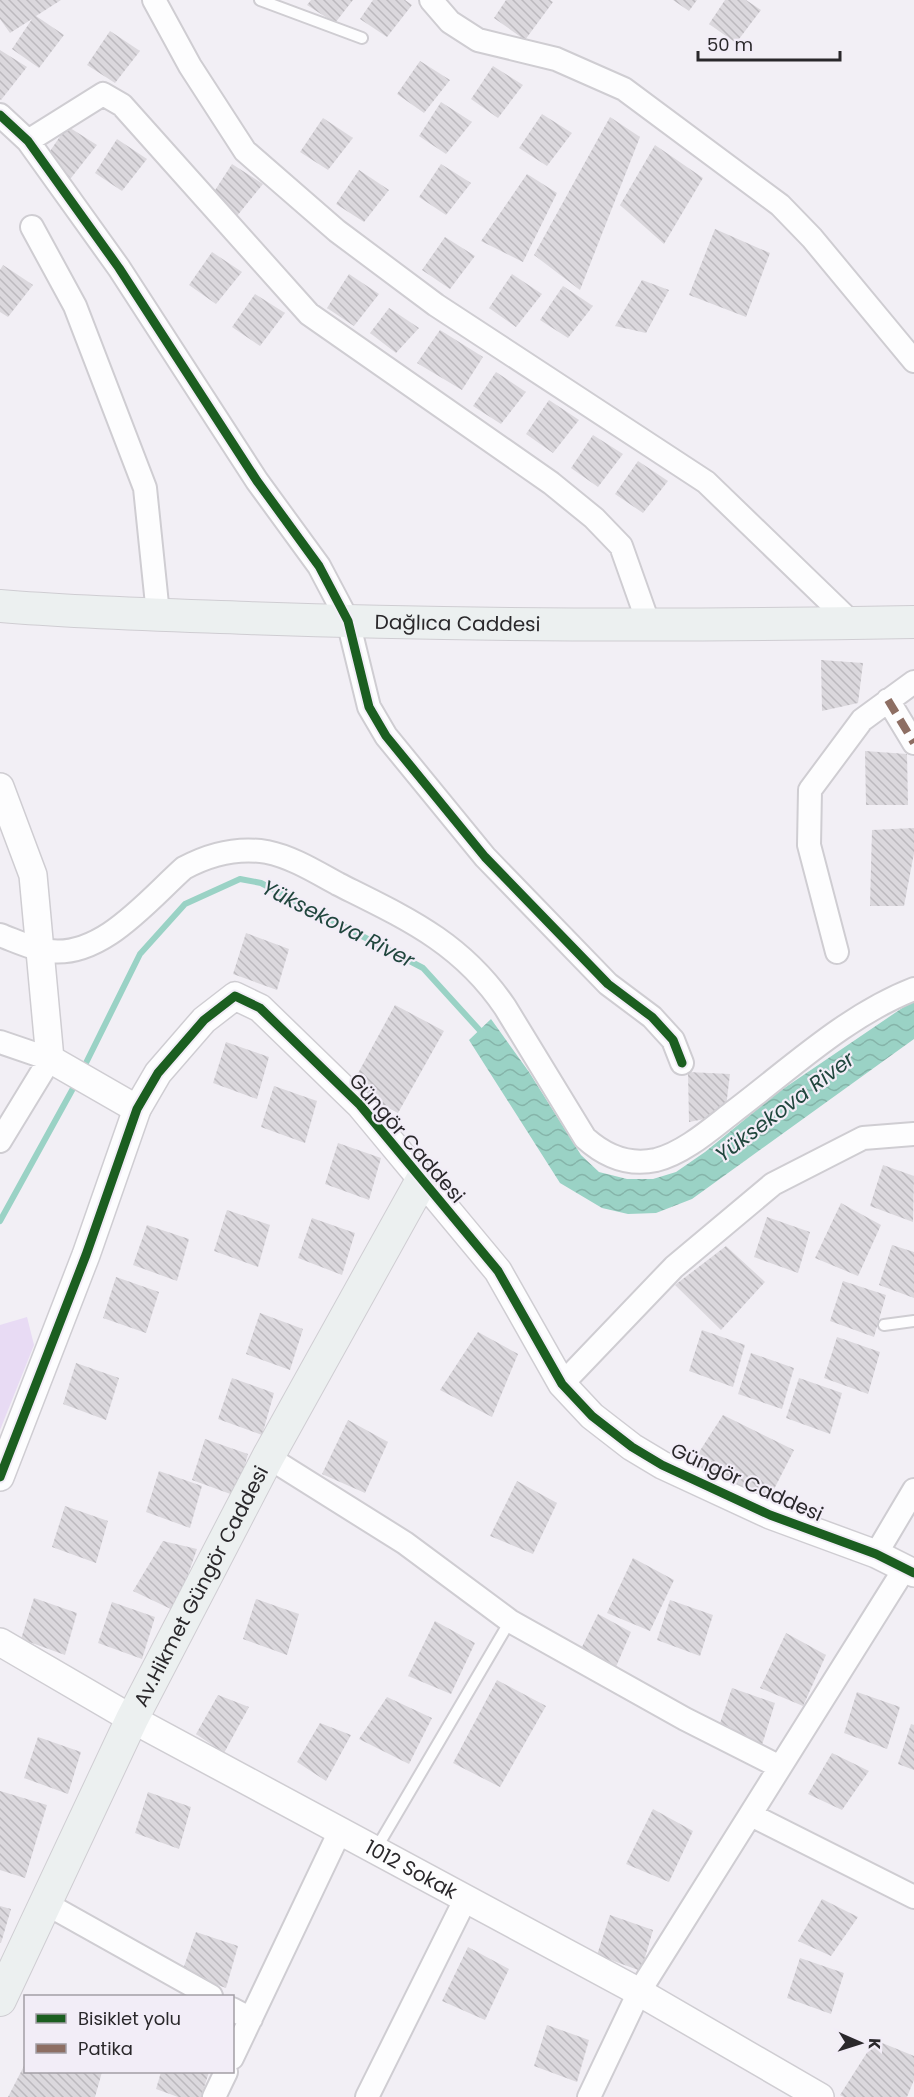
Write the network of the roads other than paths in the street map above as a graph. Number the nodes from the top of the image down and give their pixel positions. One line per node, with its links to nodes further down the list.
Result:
1 (154, 0): 13 (street)
2 (261, 0): 4 (lane)
3 (431, 0): 8 (street)
4 (362, 38)
5 (0, 115): 6 (street)
6 (28, 141): 11 (street); 14 (street)
7 (32, 227): 10 (street)
8 (914, 361)
9 (0, 606): 10 (main road, Dağlıca Caddesi)
10 (158, 614): 11 (main road, Dağlıca Caddesi)
11 (348, 621): 14 (main road, Dağlıca Caddesi); 25 (street)
12 (914, 622): 13 (main road, Dağlıca Caddesi)
13 (852, 623): 14 (main road, Dağlıca Caddesi)
14 (649, 625)
15 (914, 682): 16 (street)
16 (888, 700): 17 (street); 21 (street)
17 (914, 743)
18 (0, 787): 20 (street)
19 (0, 935): 20 (street)
20 (39, 950): 22 (street); 24 (street)
21 (837, 952)
22 (914, 989)
23 (0, 1042): 24 (street)
24 (50, 1059): 26 (street); 28 (street)
25 (682, 1063)
26 (137, 1109): 29 (street, Güngör Caddesi); 34 (street, Güngör Caddesi)
27 (914, 1134): 32 (street)
28 (0, 1141)
29 (422, 1180): 32 (street, Güngör Caddesi); 33 (main road, Av.Hikmet Güngör Caddesi)
30 (914, 1321): 31 (lane)
31 (884, 1325)
32 (562, 1384): 36 (street, Güngör Caddesi)
33 (267, 1457): 38 (street); 40 (main road, Av.Hikmet Güngör Caddesi)
34 (0, 1477)
35 (914, 1490): 36 (street)
36 (876, 1554): 37 (street, Güngör Caddesi)
37 (909, 1570): 41 (street)
38 (510, 1622): 41 (street); 44 (lane)
39 (0, 1642): 40 (street, 1012 Sokak)
40 (132, 1719): 43 (street, 1012 Sokak); 47 (main road, Av.Hikmet Güngör Caddesi)
41 (780, 1767): 42 (street)
42 (751, 1815): 45 (street); 48 (street)
43 (340, 1831): 44 (street, 1012 Sokak); 51 (street)
44 (376, 1850): 46 (street, 1012 Sokak)
45 (914, 1897)
46 (466, 1899): 48 (street, 1012 Sokak); 56 (street)
47 (45, 1903): 49 (street); 50 (main road, Av.Hikmet Güngör Caddesi)
48 (639, 1992): 54 (street, 1012 Sokak); 57 (street)
49 (209, 1995)
50 (0, 2000)
51 (242, 2014): 52 (street)
52 (234, 2049)
53 (226, 2073): 55 (street)
54 (789, 2089): 58 (street, 1012 Sokak)
55 (214, 2097)
56 (367, 2097)
57 (589, 2097)
58 (820, 2097)

